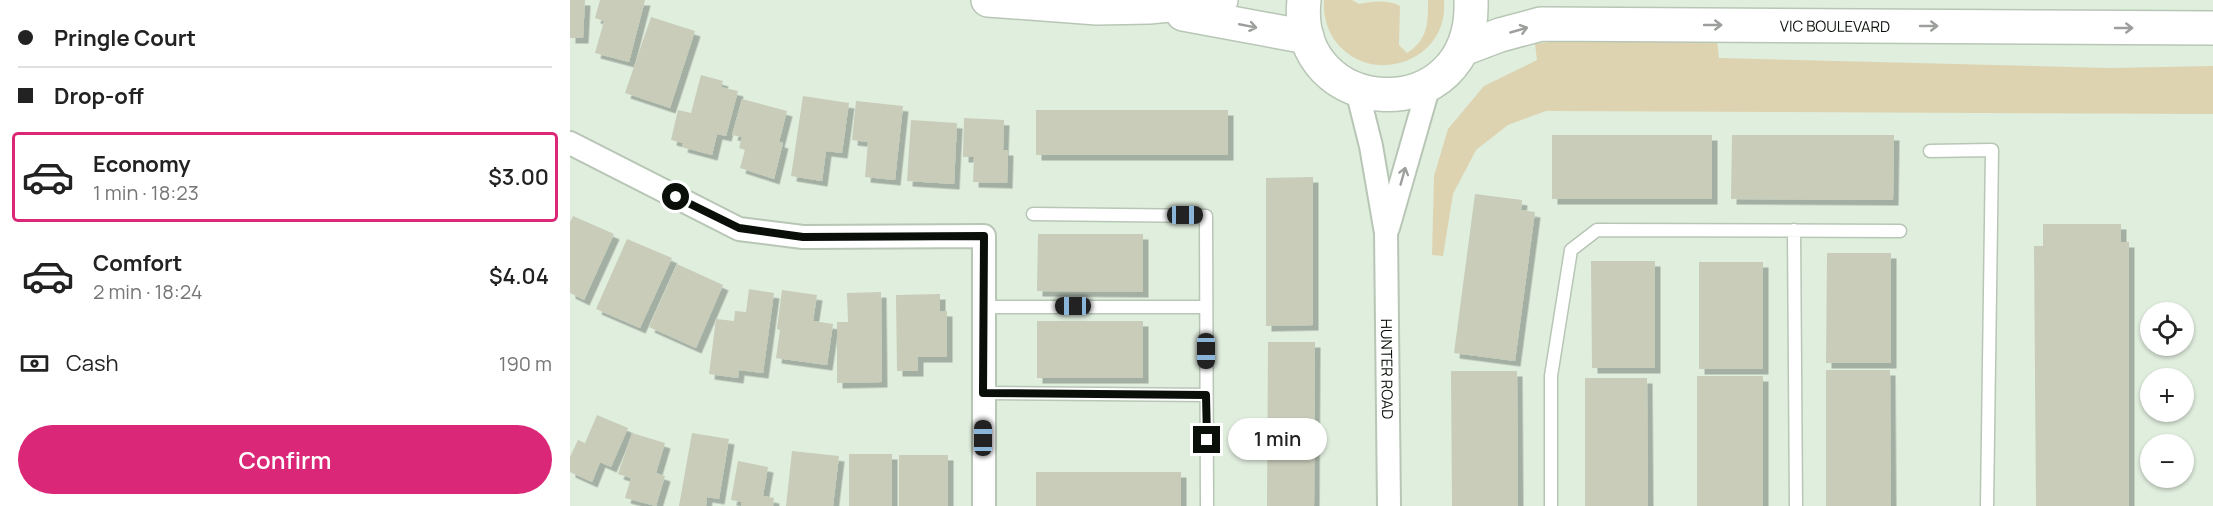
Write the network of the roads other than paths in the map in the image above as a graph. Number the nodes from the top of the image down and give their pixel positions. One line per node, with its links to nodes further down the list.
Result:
1 (988, 0): 5 (street)
2 (1221, 0): 5 (street)
3 (1304, 0): 7 (street)
4 (1471, 0): 8 (street)
5 (1149, 7): 7 (street, one-way to 7)
6 (2213, 28): 8 (street, VIC BOULEVARD, one-way to 6)
7 (1307, 38): 10 (street)
8 (1463, 49): 9 (street)
9 (1429, 85): 10 (street); 16 (street, HUNTER ROAD, one-way to 9)
10 (1357, 90): 16 (street, HUNTER ROAD)
11 (570, 143): 17 (street)
12 (1930, 151): 26 (lane)
13 (1033, 214): 18 (lane)
14 (1794, 230): 15 (lane); 24 (lane); 25 (lane)
15 (1900, 231)
16 (1386, 232): 23 (street, HUNTER ROAD)
17 (983, 307): 18 (lane); 19 (street)
18 (1206, 308): 20 (lane)
19 (983, 393): 20 (lane); 21 (street)
20 (1206, 395): 22 (lane)
21 (984, 506)
22 (1207, 506)
23 (1389, 506)
24 (1551, 506)
25 (1796, 506)
26 (1987, 506)

